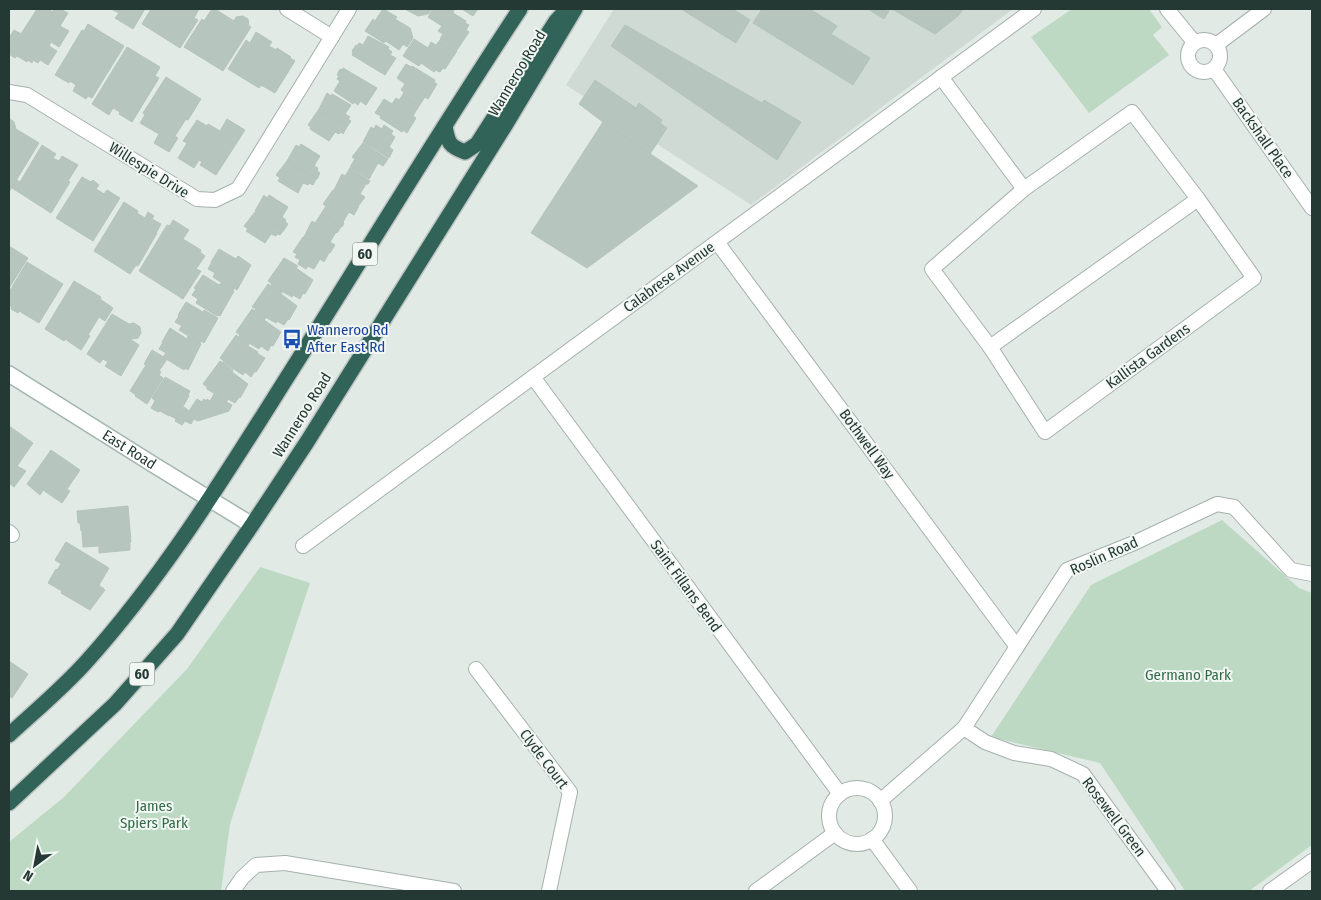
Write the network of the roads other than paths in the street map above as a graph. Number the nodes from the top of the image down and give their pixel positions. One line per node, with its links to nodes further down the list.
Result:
1 (287, 9): 9 (street)
2 (350, 9): 9 (street, Willespie Drive)
3 (520, 9): 15 (highway, Wanneroo Road / 60)
4 (567, 9): 15 (highway)
5 (575, 9): 24 (highway, Wanneroo Road / 60)
6 (1034, 9): 13 (street, Calabrese Avenue)
7 (1167, 9): 10 (street)
8 (1264, 9): 11 (street)
9 (332, 37): 14 (street, Willespie Drive)
10 (1194, 42): 11 (street); 12 (street)
11 (1216, 45): 12 (street)
12 (1214, 69): 18 (street, Backshall Place)
13 (941, 77): 16 (street); 19 (street, Calabrese Avenue)
14 (9, 92)
15 (445, 126): 23 (highway, Wanneroo Road / 60)
16 (1024, 189): 17 (street, Kallista Gardens); 20 (street, Kallista Gardens)
17 (1198, 199): 20 (street); 20 (street, Kallista Gardens)
18 (1312, 208)
19 (717, 242): 22 (street, Calabrese Avenue); 27 (street, Bothwell Way)
20 (990, 347)
21 (9, 374): 23 (street, East Road)
22 (533, 377): 25 (street, Calabrese Avenue); 31 (street, Saint Fillans Bend)
23 (208, 499): 24 (street, East Road); 30 (highway, Wanneroo Road / 60)
24 (252, 525): 33 (highway, Wanneroo Road / 60)
25 (303, 546)
26 (1312, 574): 27 (street, Roslin Road)
27 (1016, 647): 29 (street, Roslin Road)
28 (476, 669): 39 (street, Clyde Court)
29 (964, 728): 32 (street, Roslin Road); 42 (street, Rosewell Green)
30 (9, 735)
31 (840, 794): 32 (street); 34 (street)
32 (880, 801): 35 (street)
33 (9, 803)
34 (835, 833): 35 (street); 40 (street)
35 (872, 839): 41 (street)
36 (1312, 861): 43 (street)
37 (233, 891): 38 (street)
38 (454, 891)
39 (549, 891)
40 (756, 891)
41 (910, 891)
42 (1168, 891)
43 (1270, 891)

